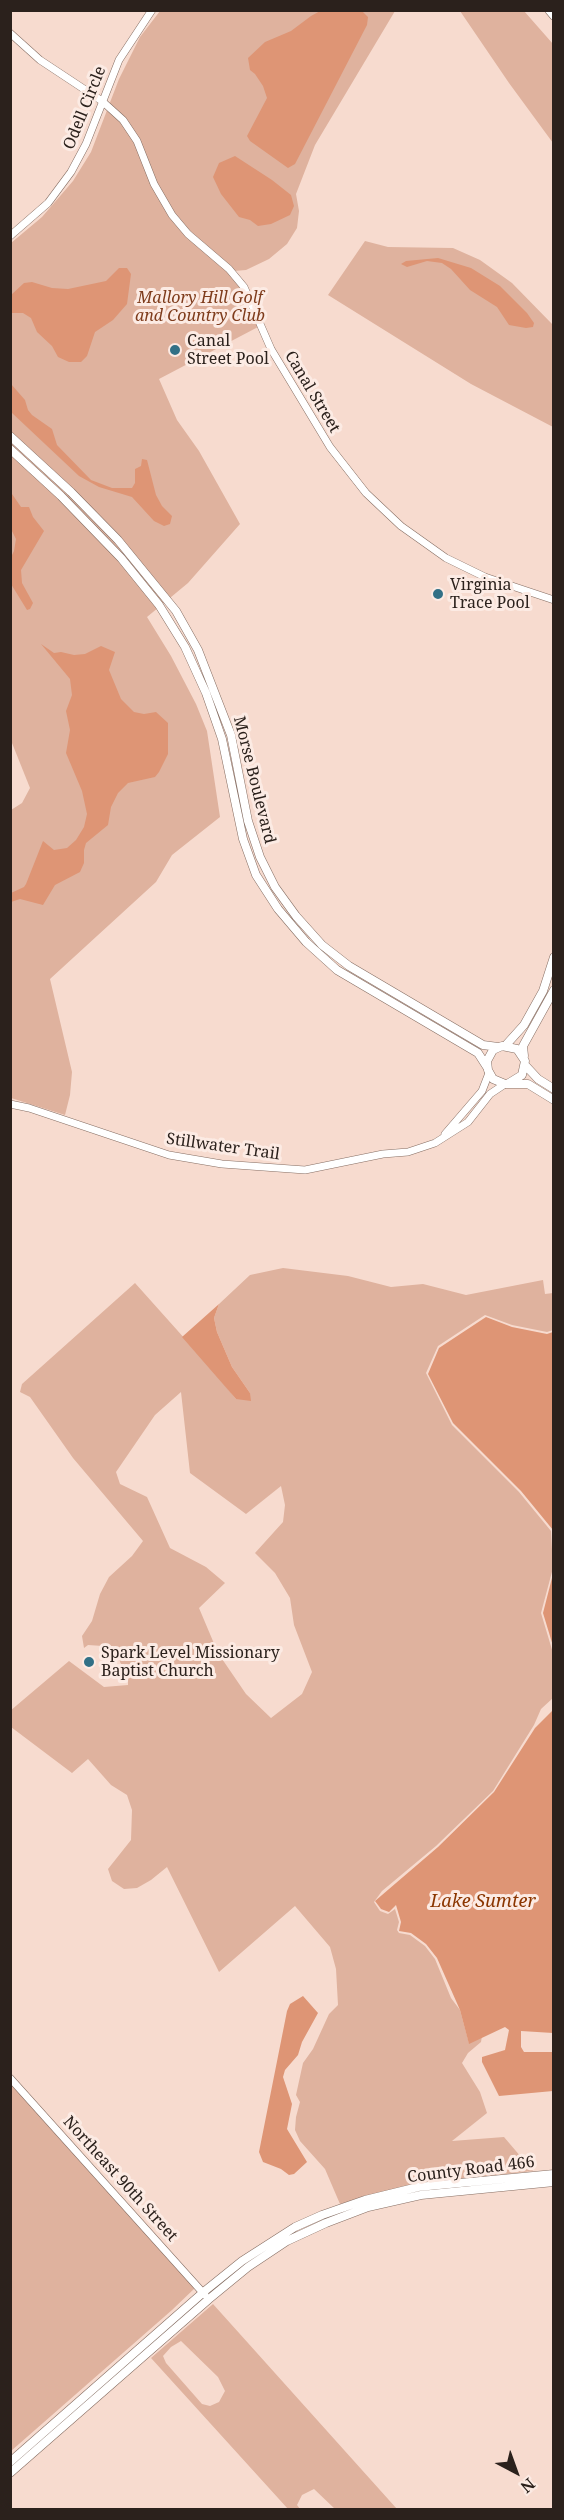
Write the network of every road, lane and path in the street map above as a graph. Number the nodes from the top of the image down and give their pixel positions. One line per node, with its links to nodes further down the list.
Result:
1 (152, 10): 5 (street, Odell Circle)
2 (549, 10): 3 (main road)
3 (554, 16)
4 (10, 33): 5 (street, Canal Street)
5 (102, 101): 6 (street, Odell Circle); 9 (street, Canal Street)
6 (10, 236)
7 (10, 436): 12 (main road, Morse Boulevard)
8 (10, 449): 14 (main road, Morse Boulevard)
9 (554, 600)
10 (554, 957): 12 (main road)
11 (554, 990): 13 (main road)
12 (502, 1046): 13 (main road); 14 (main road)
13 (524, 1061): 15 (main road); 16 (main road)
14 (488, 1070): 15 (main road); 19 (street, Stillwater Trail)
15 (507, 1083): 17 (main road); 19 (street, Stillwater Trail)
16 (554, 1089)
17 (554, 1100)
18 (10, 1104): 19 (street, Stillwater Trail)
19 (435, 1143)
20 (10, 2078): 23 (street, Northeast 90th Street)
21 (554, 2174): 23 (main road, County Road 466)
22 (554, 2182): 24 (main road, County Road 466)
23 (203, 2293): 24 (street, Northeast 90th Street); 25 (main road, County Road 466)
24 (209, 2299): 26 (main road, County Road 466)
25 (10, 2464)
26 (10, 2473)

